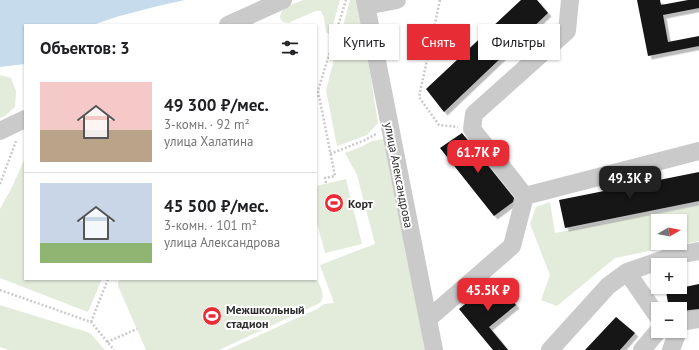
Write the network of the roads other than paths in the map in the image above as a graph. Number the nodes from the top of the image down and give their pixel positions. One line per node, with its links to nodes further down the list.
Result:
1 (283, 0): 5 (street)
2 (397, 0): 4 (street)
3 (570, 0): 9 (street)
4 (365, 3): 13 (street, улица Александрова)
5 (230, 24)
6 (24, 119): 7 (street)
7 (0, 131)
8 (699, 150): 9 (street)
9 (525, 196): 13 (street)
10 (699, 251): 11 (street)
11 (627, 272): 12 (street); 17 (street)
12 (651, 307)
13 (428, 319): 16 (street, улица Александрова)
14 (652, 338): 18 (street)
15 (677, 338): 19 (street)
16 (434, 350)
17 (550, 350)
18 (642, 350)
19 (671, 350)

